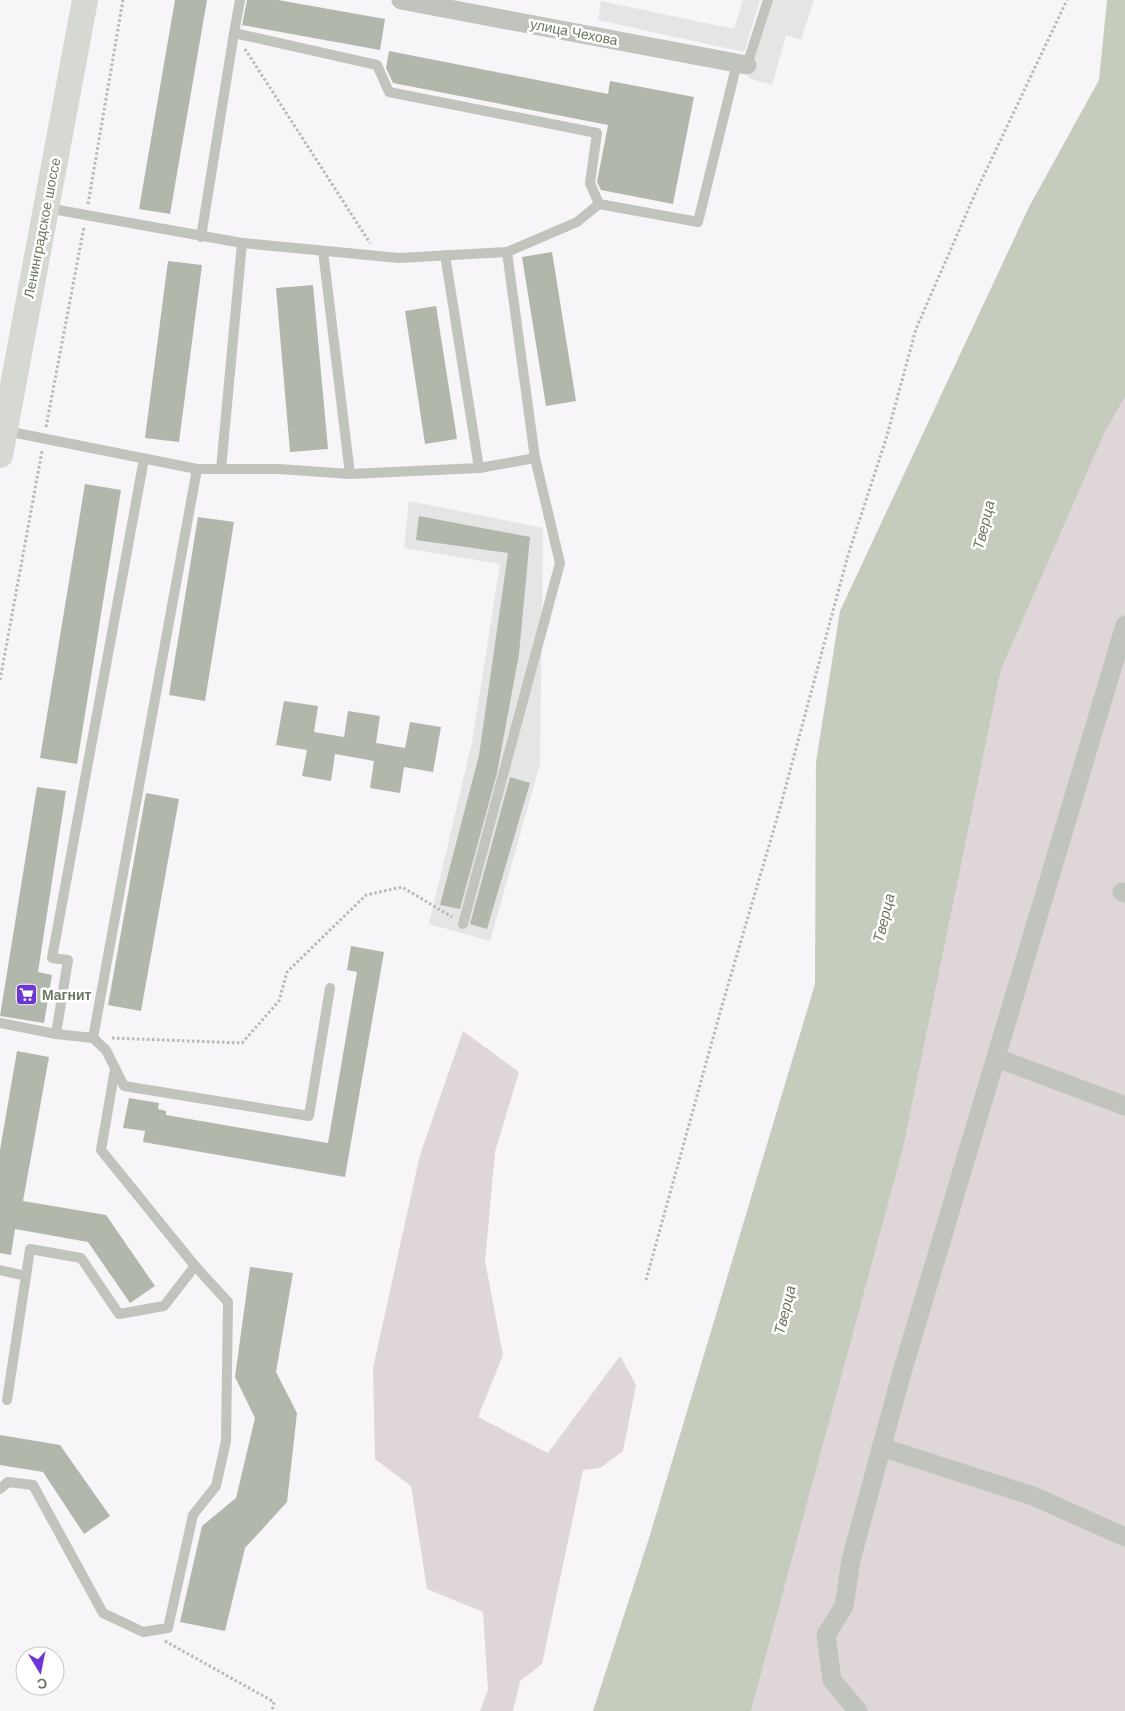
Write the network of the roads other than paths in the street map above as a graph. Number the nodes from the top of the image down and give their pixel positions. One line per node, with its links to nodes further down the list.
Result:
1 (85, 0): 8 (main road, Ленинградское шоссе)
2 (240, 0): 5 (lane)
3 (401, 0): 6 (street, улица Чехова)
4 (768, 0): 6 (lane)
5 (234, 33): 7 (lane); 9 (lane)
6 (742, 64): 7 (lane)
7 (598, 204): 12 (lane)
8 (46, 208): 9 (lane); 14 (main road, Ленинградское шоссе)
9 (201, 236): 10 (lane)
10 (242, 243): 11 (lane); 19 (lane)
11 (322, 251): 13 (lane); 20 (lane)
12 (507, 252): 13 (lane); 15 (lane)
13 (445, 255): 17 (lane)
14 (2, 443): 16 (lane)
15 (535, 458): 17 (lane); 22 (lane)
16 (144, 459): 18 (lane); 25 (lane)
17 (479, 468): 20 (lane)
18 (197, 469): 19 (lane); 26 (lane)
19 (221, 469): 20 (lane)
20 (350, 474)
21 (1125, 625): 27 (street)
22 (463, 924)
23 (330, 988): 28 (lane)
24 (0, 1023): 25 (lane)
25 (56, 1034): 26 (lane)
26 (94, 1038): 28 (lane)
27 (997, 1058): 29 (street); 34 (street)
28 (115, 1068): 30 (lane)
29 (1125, 1106)
30 (195, 1266): 32 (lane); 35 (lane)
31 (0, 1270): 32 (lane)
32 (26, 1276): 33 (lane)
33 (7, 1400)
34 (882, 1447): 36 (street); 37 (street)
35 (0, 1489)
36 (1125, 1538)
37 (858, 1711)

